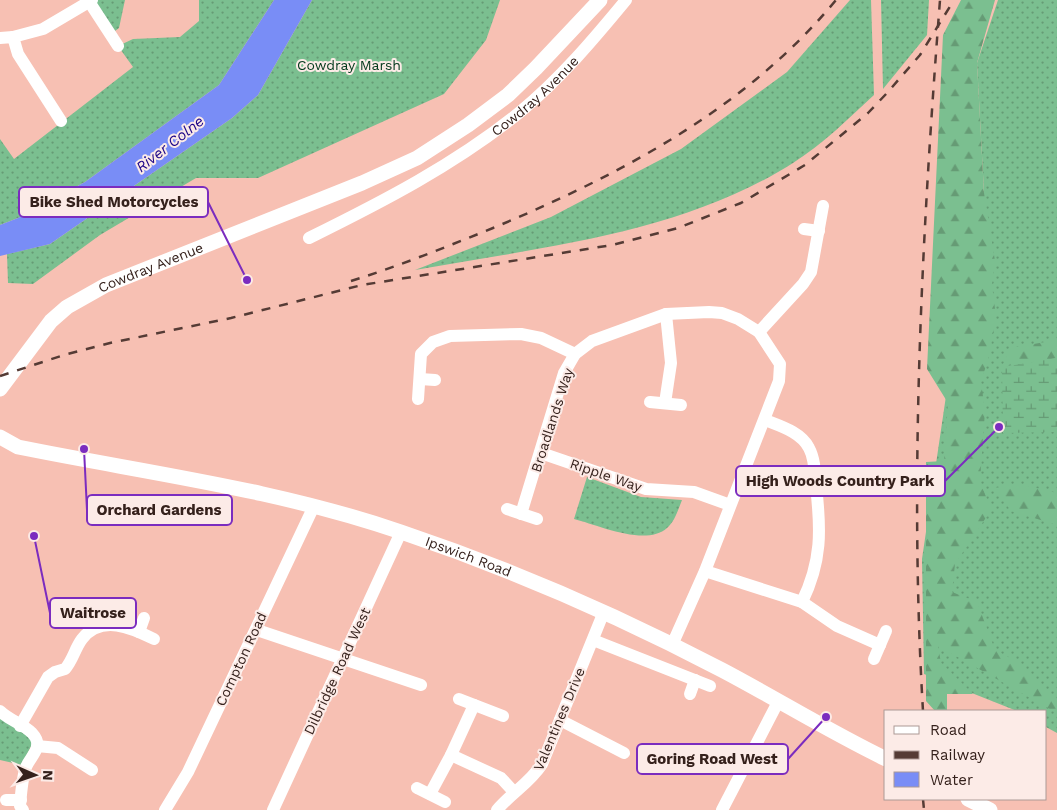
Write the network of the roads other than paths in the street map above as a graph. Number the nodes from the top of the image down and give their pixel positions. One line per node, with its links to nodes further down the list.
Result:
1 (600, 0): 8 (main road, Cowdray Avenue)
2 (626, 0): 9 (street, Cowdray Avenue)
3 (91, 1): 4 (street); 6 (street)
4 (13, 37): 5 (street); 7 (street)
5 (0, 38)
6 (118, 46)
7 (60, 121)
8 (417, 158): 9 (street); 19 (main road, Cowdray Avenue)
9 (428, 175): 13 (street, Cowdray Avenue)
10 (823, 206): 12 (street)
11 (804, 229): 12 (street)
12 (819, 231): 15 (street)
13 (309, 238)
14 (666, 314): 15 (street, Broadlands Way); 16 (street, Broadlands Way); 22 (street)
15 (759, 332): 24 (street, Broadlands Way)
16 (576, 354): 17 (street); 28 (street, Broadlands Way)
17 (420, 379): 18 (street); 20 (street)
18 (435, 380)
19 (0, 390)
20 (418, 399)
21 (650, 402): 22 (street)
22 (666, 403): 23 (street)
23 (681, 405)
24 (765, 420): 29 (street, Broadlands Way); 36 (street)
25 (0, 437): 26 (main road, Ipswich Road)
26 (18, 447): 27 (main road, Ipswich Road); 30 (main road, Ipswich Road)
27 (0, 452)
28 (541, 453): 29 (street, Ripple Way); 32 (street, Broadlands Way)
29 (730, 505): 35 (street, Broadlands Way)
30 (314, 506): 34 (main road, Ipswich Road); 71 (street, Compton Road)
31 (507, 509): 32 (street)
32 (522, 514): 33 (street)
33 (537, 519)
34 (401, 532): 37 (main road, Ipswich Road); 46 (street, Dilbridge Road West)
35 (705, 571): 36 (street); 44 (street, Broadlands Way)
36 (802, 602): 45 (street)
37 (603, 614): 43 (street, Valentines Drive); 44 (main road, Ipswich Road)
38 (144, 618): 41 (street)
39 (260, 631): 46 (street)
40 (886, 631): 45 (street)
41 (139, 632): 42 (street); 58 (street)
42 (154, 639)
43 (593, 640): 48 (street); 57 (street, Valentines Drive)
44 (672, 645): 53 (main road, Ipswich Road)
45 (880, 645): 47 (street)
46 (342, 658): 49 (street); 72 (street, Dilbridge Road West)
47 (874, 659)
48 (695, 680): 50 (street); 51 (street)
49 (421, 685)
50 (710, 686)
51 (690, 694)
52 (459, 699): 54 (street)
53 (778, 702): 62 (main road, Ipswich Road); 74 (street)
54 (474, 705): 56 (street); 61 (street)
55 (0, 711): 58 (street)
56 (503, 716)
57 (560, 720): 60 (street); 65 (street, Valentines Drive)
58 (20, 726): 59 (street)
59 (37, 746): 63 (street); 70 (street)
60 (624, 753)
61 (451, 755): 65 (street); 66 (street)
62 (884, 758)
63 (92, 770)
64 (417, 788): 66 (street)
65 (514, 792): 73 (street, Valentines Drive)
66 (430, 794): 69 (street)
67 (6, 800): 70 (street)
68 (970, 800): 75 (main road)
69 (445, 802)
70 (22, 805)
71 (164, 810)
72 (273, 810)
73 (497, 810)
74 (722, 810)
75 (990, 810)

